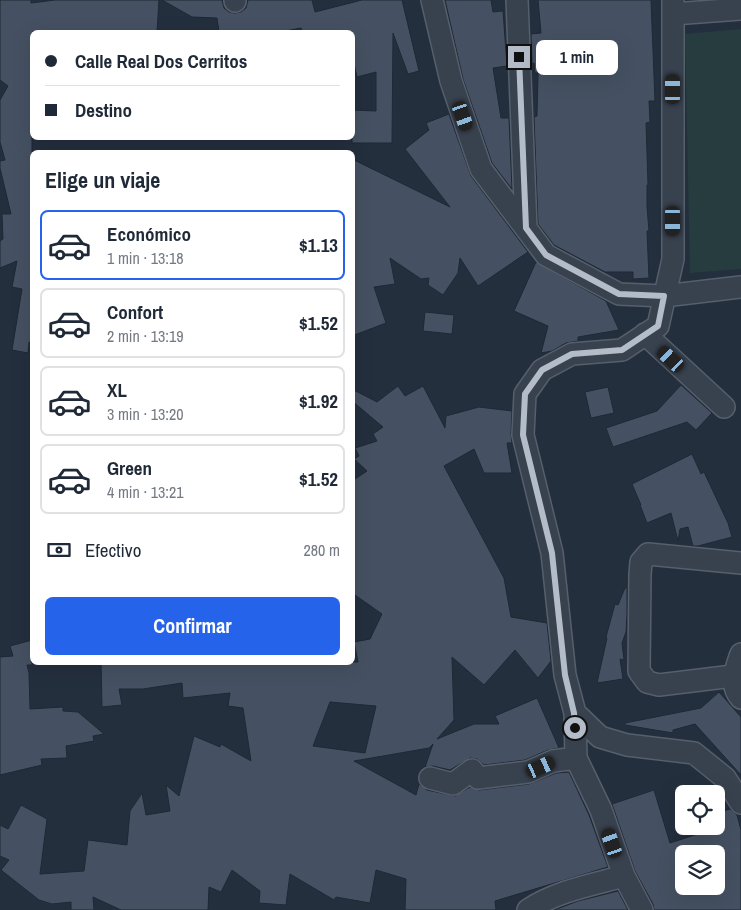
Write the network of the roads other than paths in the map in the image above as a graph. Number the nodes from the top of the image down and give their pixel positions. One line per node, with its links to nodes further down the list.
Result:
1 (432, 0): 5 (street)
2 (517, 0): 5 (street)
3 (673, 7): 4 (street); 7 (street)
4 (741, 9)
5 (526, 228): 7 (street)
6 (741, 287): 7 (street)
7 (664, 296): 8 (street)
8 (645, 334): 9 (street); 14 (street)
9 (724, 408)
10 (741, 563): 12 (street)
11 (741, 654): 12 (street)
12 (733, 676): 13 (street)
13 (741, 698)
14 (574, 713): 15 (street); 17 (street)
15 (576, 758): 16 (street); 18 (street)
16 (430, 778)
17 (741, 803)
18 (624, 876): 19 (street); 20 (street)
19 (528, 910)
20 (642, 910)

